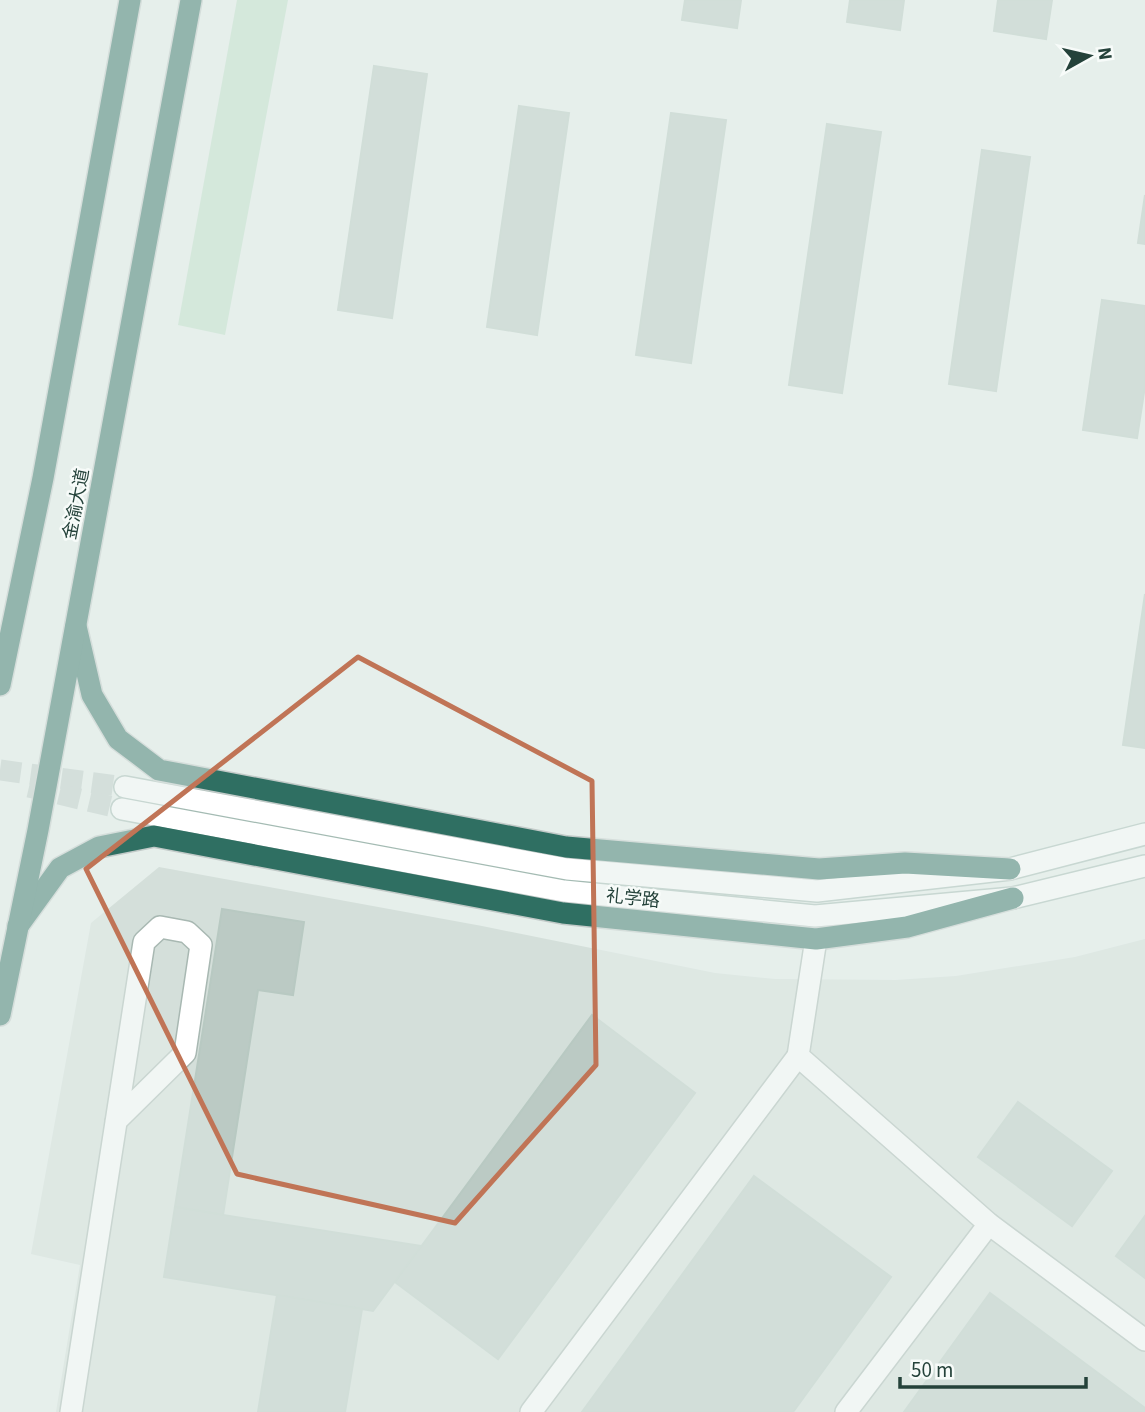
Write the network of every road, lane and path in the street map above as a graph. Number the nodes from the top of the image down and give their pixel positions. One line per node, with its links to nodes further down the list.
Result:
1 (130, 0): 4 (highway)
2 (191, 0): 3 (highway, 金渝大道)
3 (76, 626): 9 (highway); 11 (highway, 金渝大道)
4 (0, 685)
5 (125, 787): 9 (main road, 礼学路)
6 (122, 809): 10 (main road, 礼学路)
7 (1145, 834): 9 (main road, 礼学路)
8 (1145, 866): 10 (main road, 礼学路)
9 (1010, 869)
10 (1013, 898): 12 (highway)
11 (18, 926): 12 (highway); 13 (highway, 金渝大道)
12 (816, 939): 14 (main road)
13 (0, 1015)
14 (798, 1056): 16 (main road); 19 (main road)
15 (116, 1121): 15 (main road); 18 (main road)
16 (989, 1224): 17 (main road); 20 (main road)
17 (1145, 1340)
18 (71, 1412)
19 (531, 1412)
20 (846, 1412)

